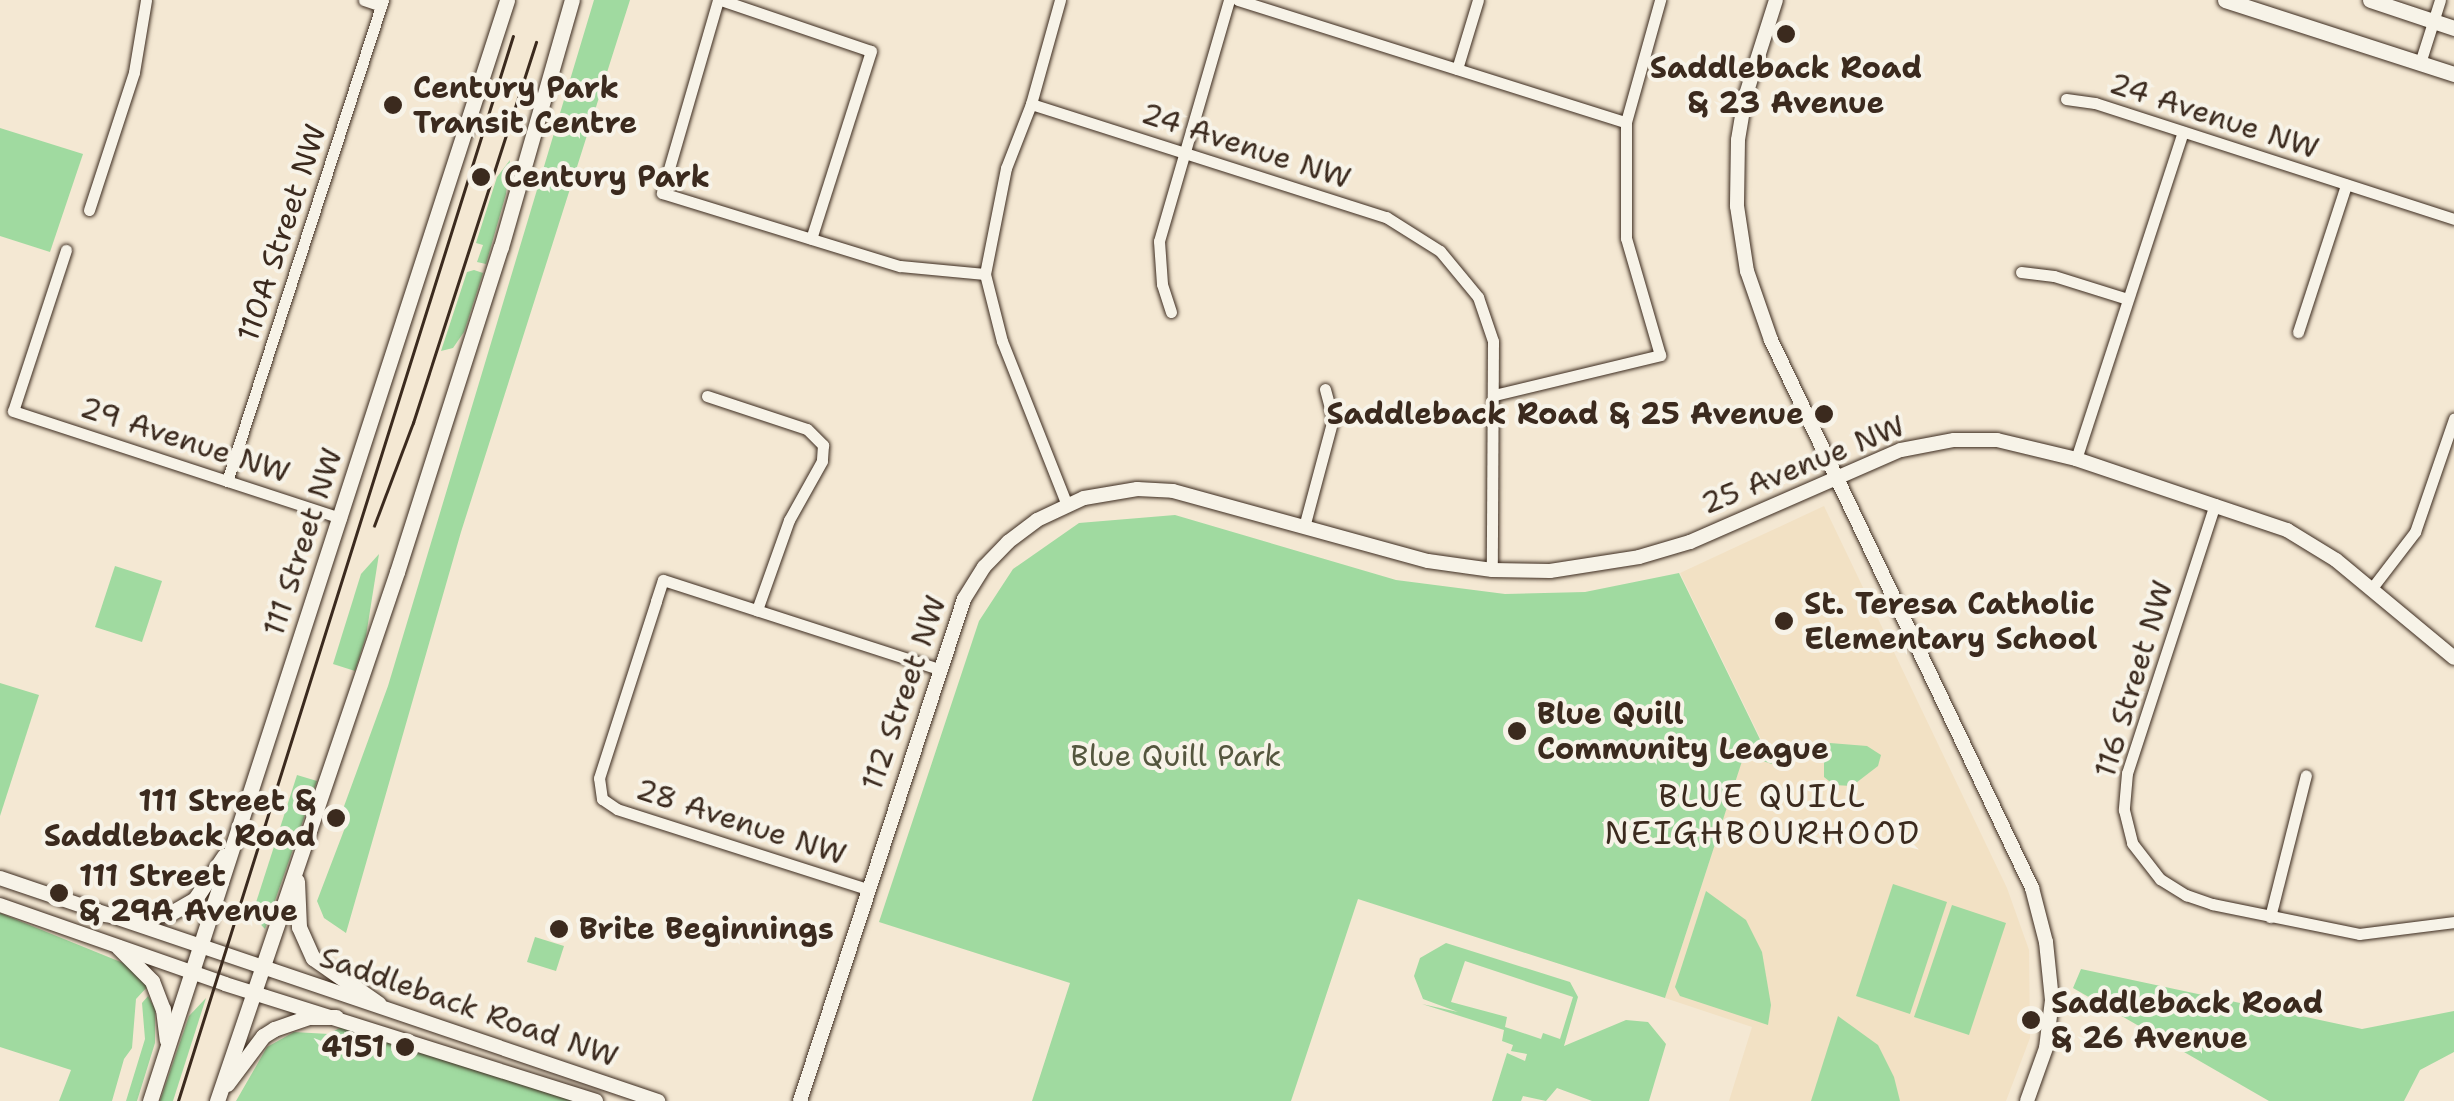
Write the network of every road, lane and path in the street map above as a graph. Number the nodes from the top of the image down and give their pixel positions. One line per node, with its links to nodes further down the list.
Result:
1 (146, 0): 27 (street)
2 (364, 0): 15 (street)
3 (507, 0): 45 (main road, 111 Street NW)
4 (572, 0): 54 (main road)
5 (719, 0): 29 (street); 29 (street)
6 (1060, 0): 22 (street)
7 (1229, 0): 25 (street)
8 (1238, 0): 19 (street)
9 (1478, 0): 19 (street)
10 (1660, 0): 23 (street)
11 (1776, 0): 41 (street)
12 (2225, 0): 18 (main road)
13 (2370, 0): 16 (main road)
14 (2440, 0): 16 (street)
15 (382, 3): 42 (street, 110A Street NW)
16 (2434, 21): 17 (main road); 18 (street)
17 (2454, 28)
18 (2420, 63): 20 (main road)
19 (1457, 69): 23 (street)
20 (2454, 74)
21 (2066, 100): 24 (street, 24 Avenue NW)
22 (1031, 104): 25 (street, 24 Avenue NW); 32 (street)
23 (1626, 122): 37 (street)
24 (2182, 132): 26 (street, 24 Avenue NW); 33 (street)
25 (1182, 152): 34 (street); 37 (street, 24 Avenue NW)
26 (2346, 184): 28 (street, 24 Avenue NW); 35 (street, 24 Avenue NW)
27 (90, 210)
28 (2454, 219)
29 (810, 239): 32 (street)
30 (66, 250): 42 (street, 29 Avenue NW)
31 (2021, 272): 33 (street)
32 (985, 274): 43 (street)
33 (2128, 299): 40 (street)
34 (1171, 312)
35 (2298, 332)
36 (1326, 389): 46 (street)
37 (1494, 395): 47 (street, 24 Avenue NW)
38 (707, 396): 49 (street)
39 (2454, 419): 48 (street)
40 (2076, 459): 41 (street, 25 Avenue NW); 44 (street, 25 Avenue NW)
41 (1836, 476): 47 (street, 25 Avenue NW); 74 (street)
42 (226, 480): 45 (street, 29 Avenue NW)
43 (1067, 504): 46 (street, 25 Avenue NW); 51 (street, 112 Street NW)
44 (2215, 504): 48 (street, 25 Avenue NW); 59 (street, 116 Street NW)
45 (341, 518): 53 (main road, 111 Street NW)
46 (1304, 527): 47 (street, 25 Avenue NW)
47 (1492, 570)
48 (2372, 588): 50 (street, 25 Avenue NW)
49 (757, 610): 51 (street); 56 (street, 28 Avenue NW)
50 (2454, 658)
51 (939, 669): 56 (street, 112 Street NW)
52 (2306, 775): 59 (street)
53 (236, 836): 58 (main road); 62 (main road, 111 Street NW)
54 (297, 867): 63 (main road); 66 (main road)
55 (0, 878): 58 (street, Saddleback Road NW)
56 (867, 889): 73 (street, 112 Street NW)
57 (0, 905): 61 (street, Saddleback Road NW)
58 (92, 912): 62 (street, Saddleback Road NW)
59 (2270, 918): 60 (street)
60 (2454, 922)
61 (118, 946): 64 (street, Saddleback Road NW); 68 (main road)
62 (200, 946): 63 (street, Saddleback Road NW); 64 (main road, 111 Street NW)
63 (262, 966): 65 (main road); 66 (street, Saddleback Road NW)
64 (192, 972): 65 (street, Saddleback Road NW); 68 (main road, 111 Street NW)
65 (254, 992): 67 (street, Saddleback Road NW); 69 (main road)
66 (379, 1004): 72 (street, Saddleback Road NW)
67 (336, 1017): 69 (main road); 71 (street, Saddleback Road NW)
68 (168, 1048): 70 (main road, 111 Street NW)
69 (218, 1098)
70 (150, 1101)
71 (596, 1101)
72 (658, 1101)
73 (800, 1101)
74 (2028, 1101)

